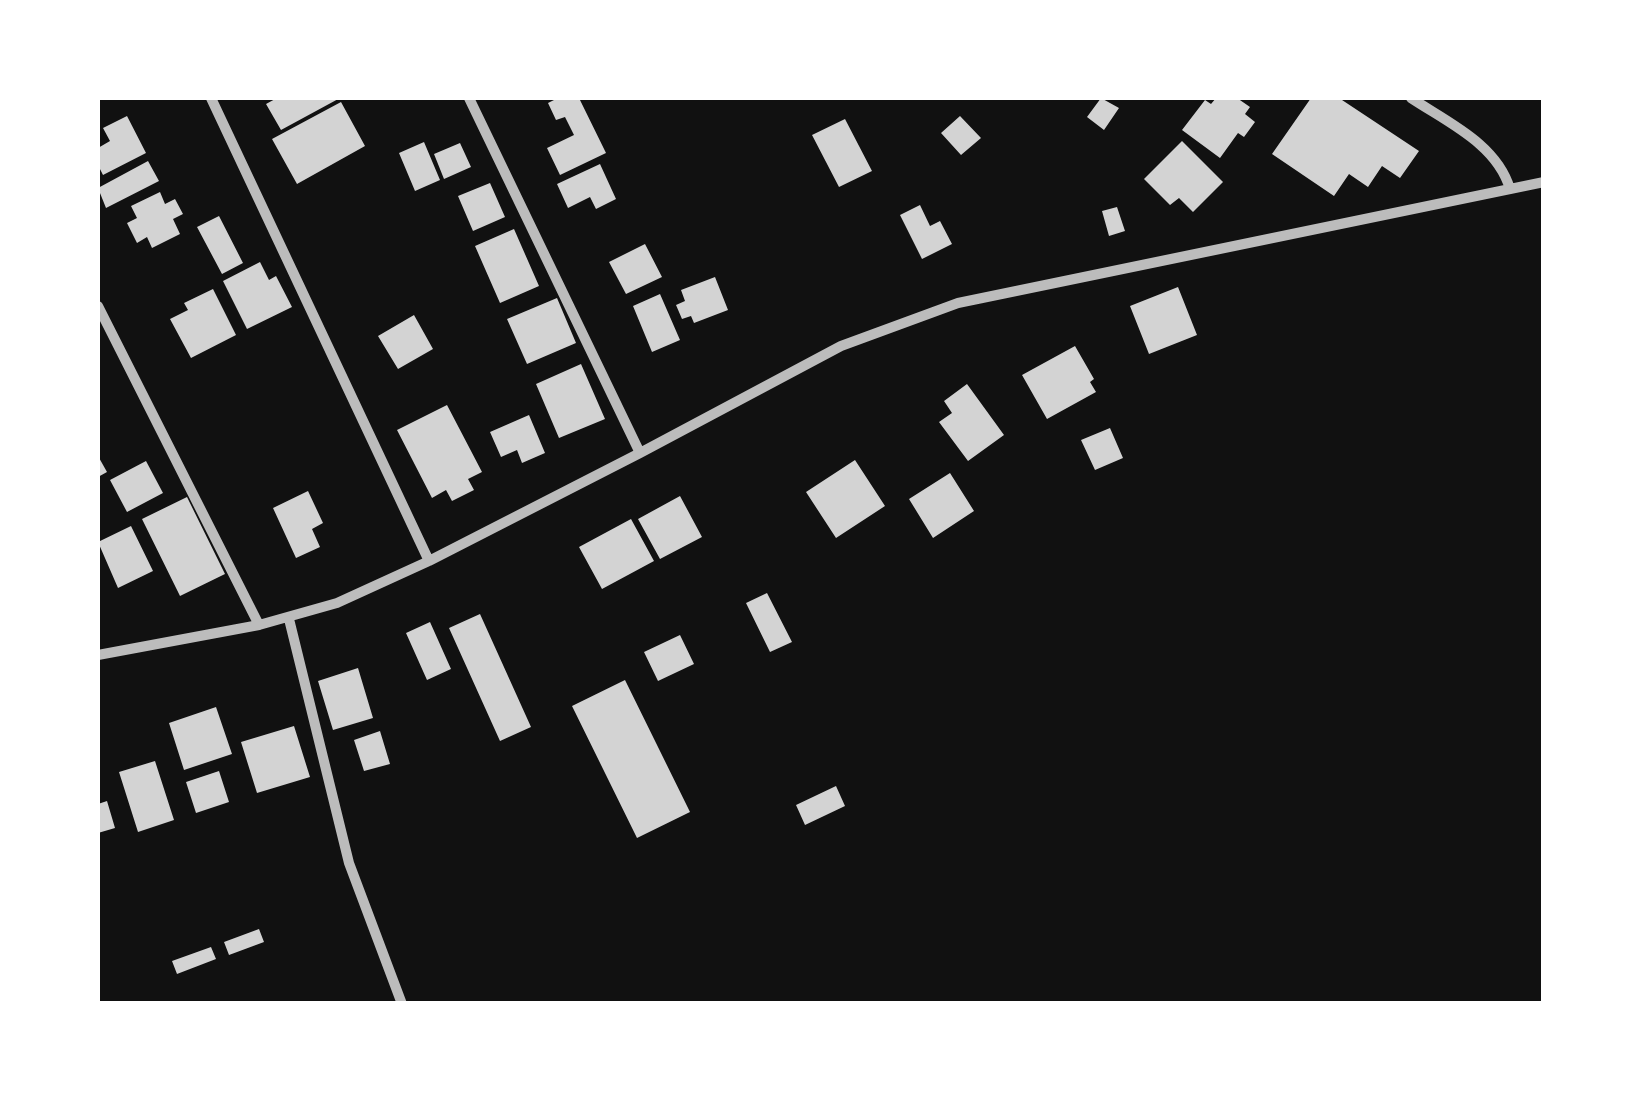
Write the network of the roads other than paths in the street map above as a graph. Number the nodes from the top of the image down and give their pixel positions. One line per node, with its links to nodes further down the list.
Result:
1 (211, 98): 8 (street)
2 (469, 98): 7 (street)
3 (1411, 98): 5 (street)
4 (1544, 182): 5 (street)
5 (1510, 189): 7 (street)
6 (98, 306): 10 (street)
7 (640, 453): 8 (street)
8 (429, 560): 9 (street)
9 (289, 618): 10 (street); 12 (street)
10 (259, 626): 11 (street)
11 (98, 655)
12 (402, 1004)

